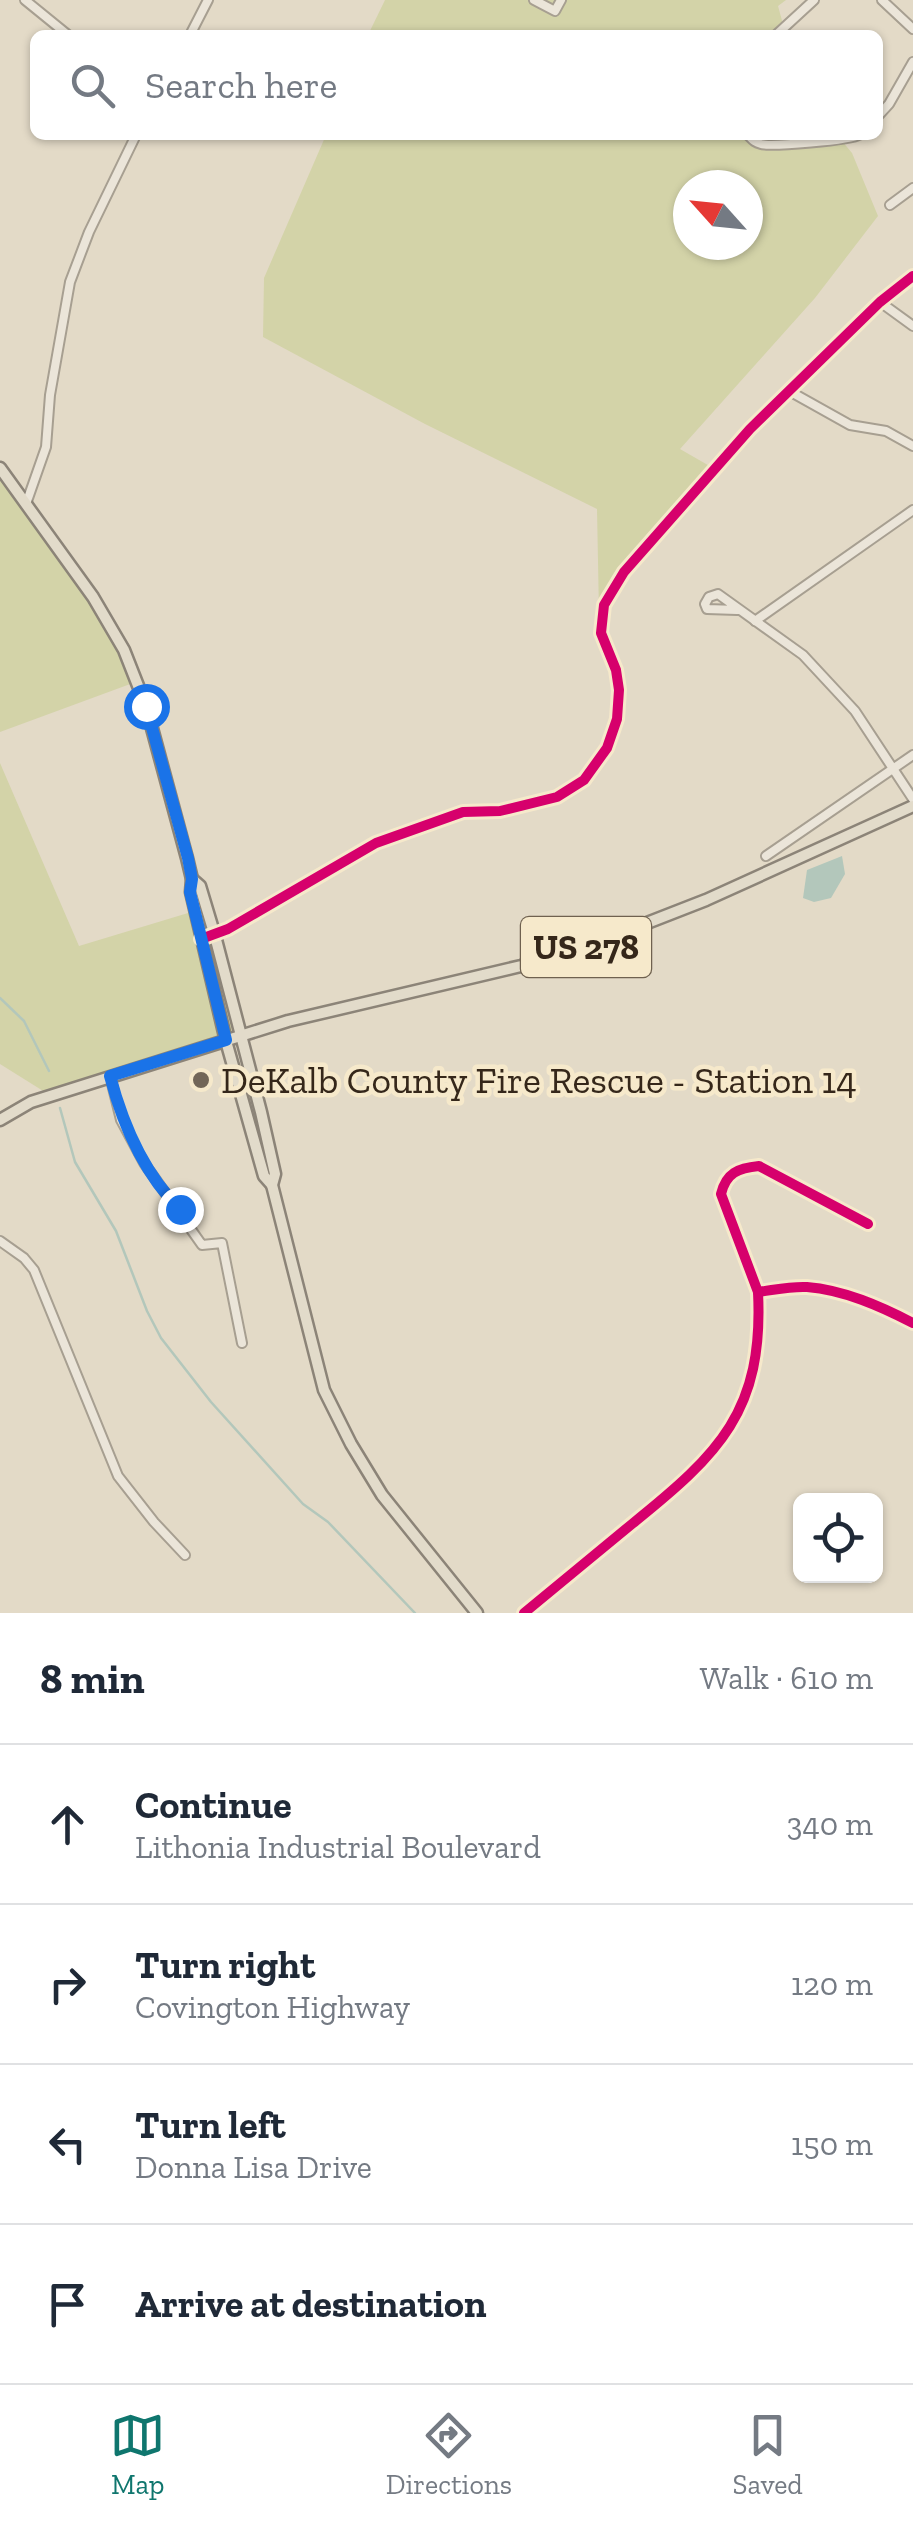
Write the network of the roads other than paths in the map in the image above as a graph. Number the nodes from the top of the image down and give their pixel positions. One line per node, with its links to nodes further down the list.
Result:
1 (25, 0): 8 (street)
2 (208, 0): 9 (street)
3 (534, 0): 4 (street)
4 (562, 0)
5 (814, 0): 10 (street)
6 (882, 0): 7 (street)
7 (913, 29)
8 (62, 30)
9 (193, 30)
10 (781, 30)
11 (913, 62): 12 (street)
12 (883, 111)
13 (134, 140): 24 (street)
14 (758, 140): 15 (street)
15 (850, 140)
16 (913, 188): 17 (street)
17 (890, 205)
18 (913, 276): 19 (street)
19 (880, 302): 20 (street); 21 (street)
20 (913, 326)
21 (791, 392): 22 (street); 33 (street)
22 (913, 446)
23 (0, 468): 24 (main road)
24 (26, 504): 32 (main road)
25 (913, 510): 27 (street)
26 (737, 610): 27 (street)
27 (755, 621): 29 (street)
28 (913, 755): 29 (street)
29 (894, 769): 30 (street); 31 (street)
30 (913, 802): 35 (main road, US 278)
31 (766, 856)
32 (192, 879): 33 (main road); 34 (main road)
33 (215, 936): 34 (street); 35 (main road)
34 (202, 938): 36 (main road)
35 (240, 1036): 36 (main road, US 278); 39 (main road)
36 (226, 1040): 37 (main road, US 278); 39 (main road)
37 (110, 1076): 38 (main road, US 278); 44 (street)
38 (0, 1120)
39 (272, 1186): 46 (main road)
40 (868, 1224): 42 (street)
41 (0, 1241): 45 (street)
42 (758, 1292): 43 (street); 47 (street)
43 (913, 1323)
44 (242, 1343)
45 (185, 1555)
46 (476, 1613)
47 (524, 1613)

